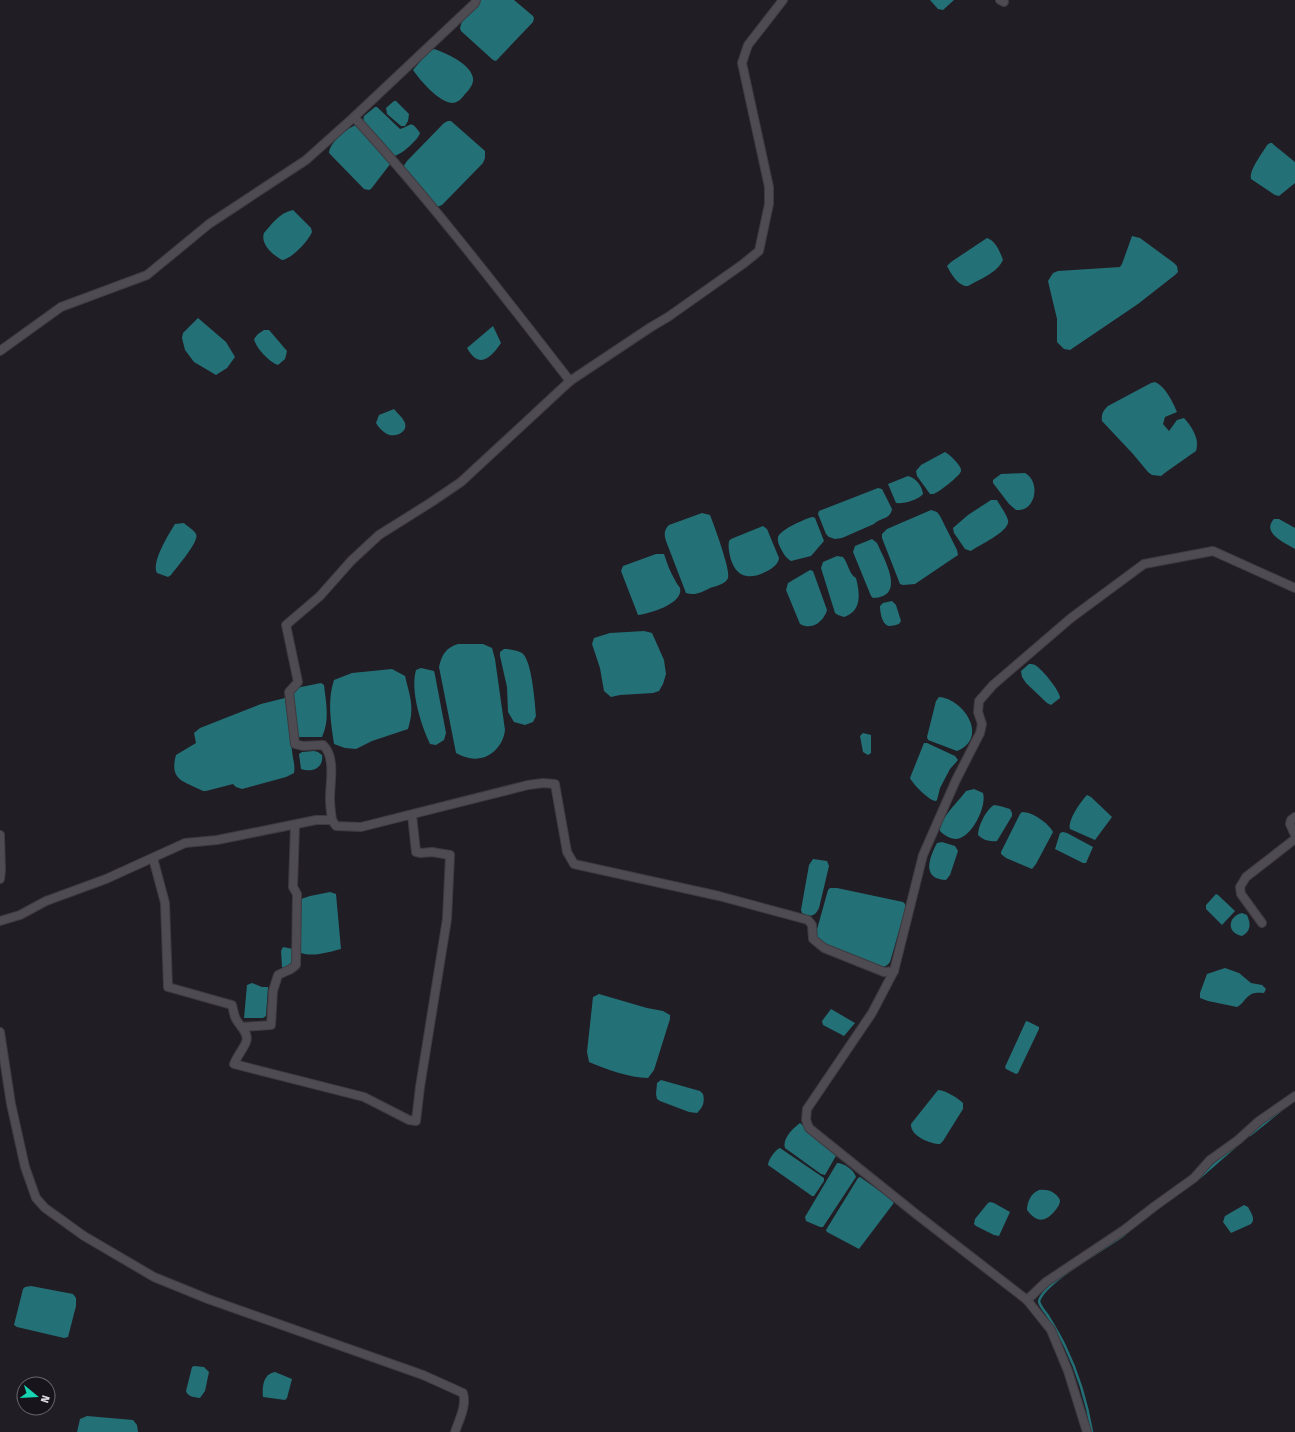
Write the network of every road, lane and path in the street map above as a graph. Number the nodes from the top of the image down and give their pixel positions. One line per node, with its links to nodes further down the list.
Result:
1 (476, 0): 3 (street)
2 (783, 0): 5 (street)
3 (354, 117): 4 (street); 5 (street)
4 (0, 351)
5 (570, 381): 9 (street)
6 (1295, 588): 18 (street)
7 (412, 815): 9 (street); 18 (street); 19 (street)
8 (1295, 817): 12 (street)
9 (332, 820): 10 (street)
10 (295, 825): 14 (street); 19 (street)
11 (0, 835): 15 (street)
12 (1295, 835)
13 (1295, 839): 17 (street)
14 (153, 858): 16 (street); 19 (street)
15 (0, 879)
16 (0, 921)
17 (1262, 923)
18 (894, 971): 22 (street)
19 (242, 1027)
20 (0, 1032): 23 (street)
21 (1295, 1096): 22 (street)
22 (1027, 1300): 24 (street)
23 (455, 1432)
24 (1086, 1432)

